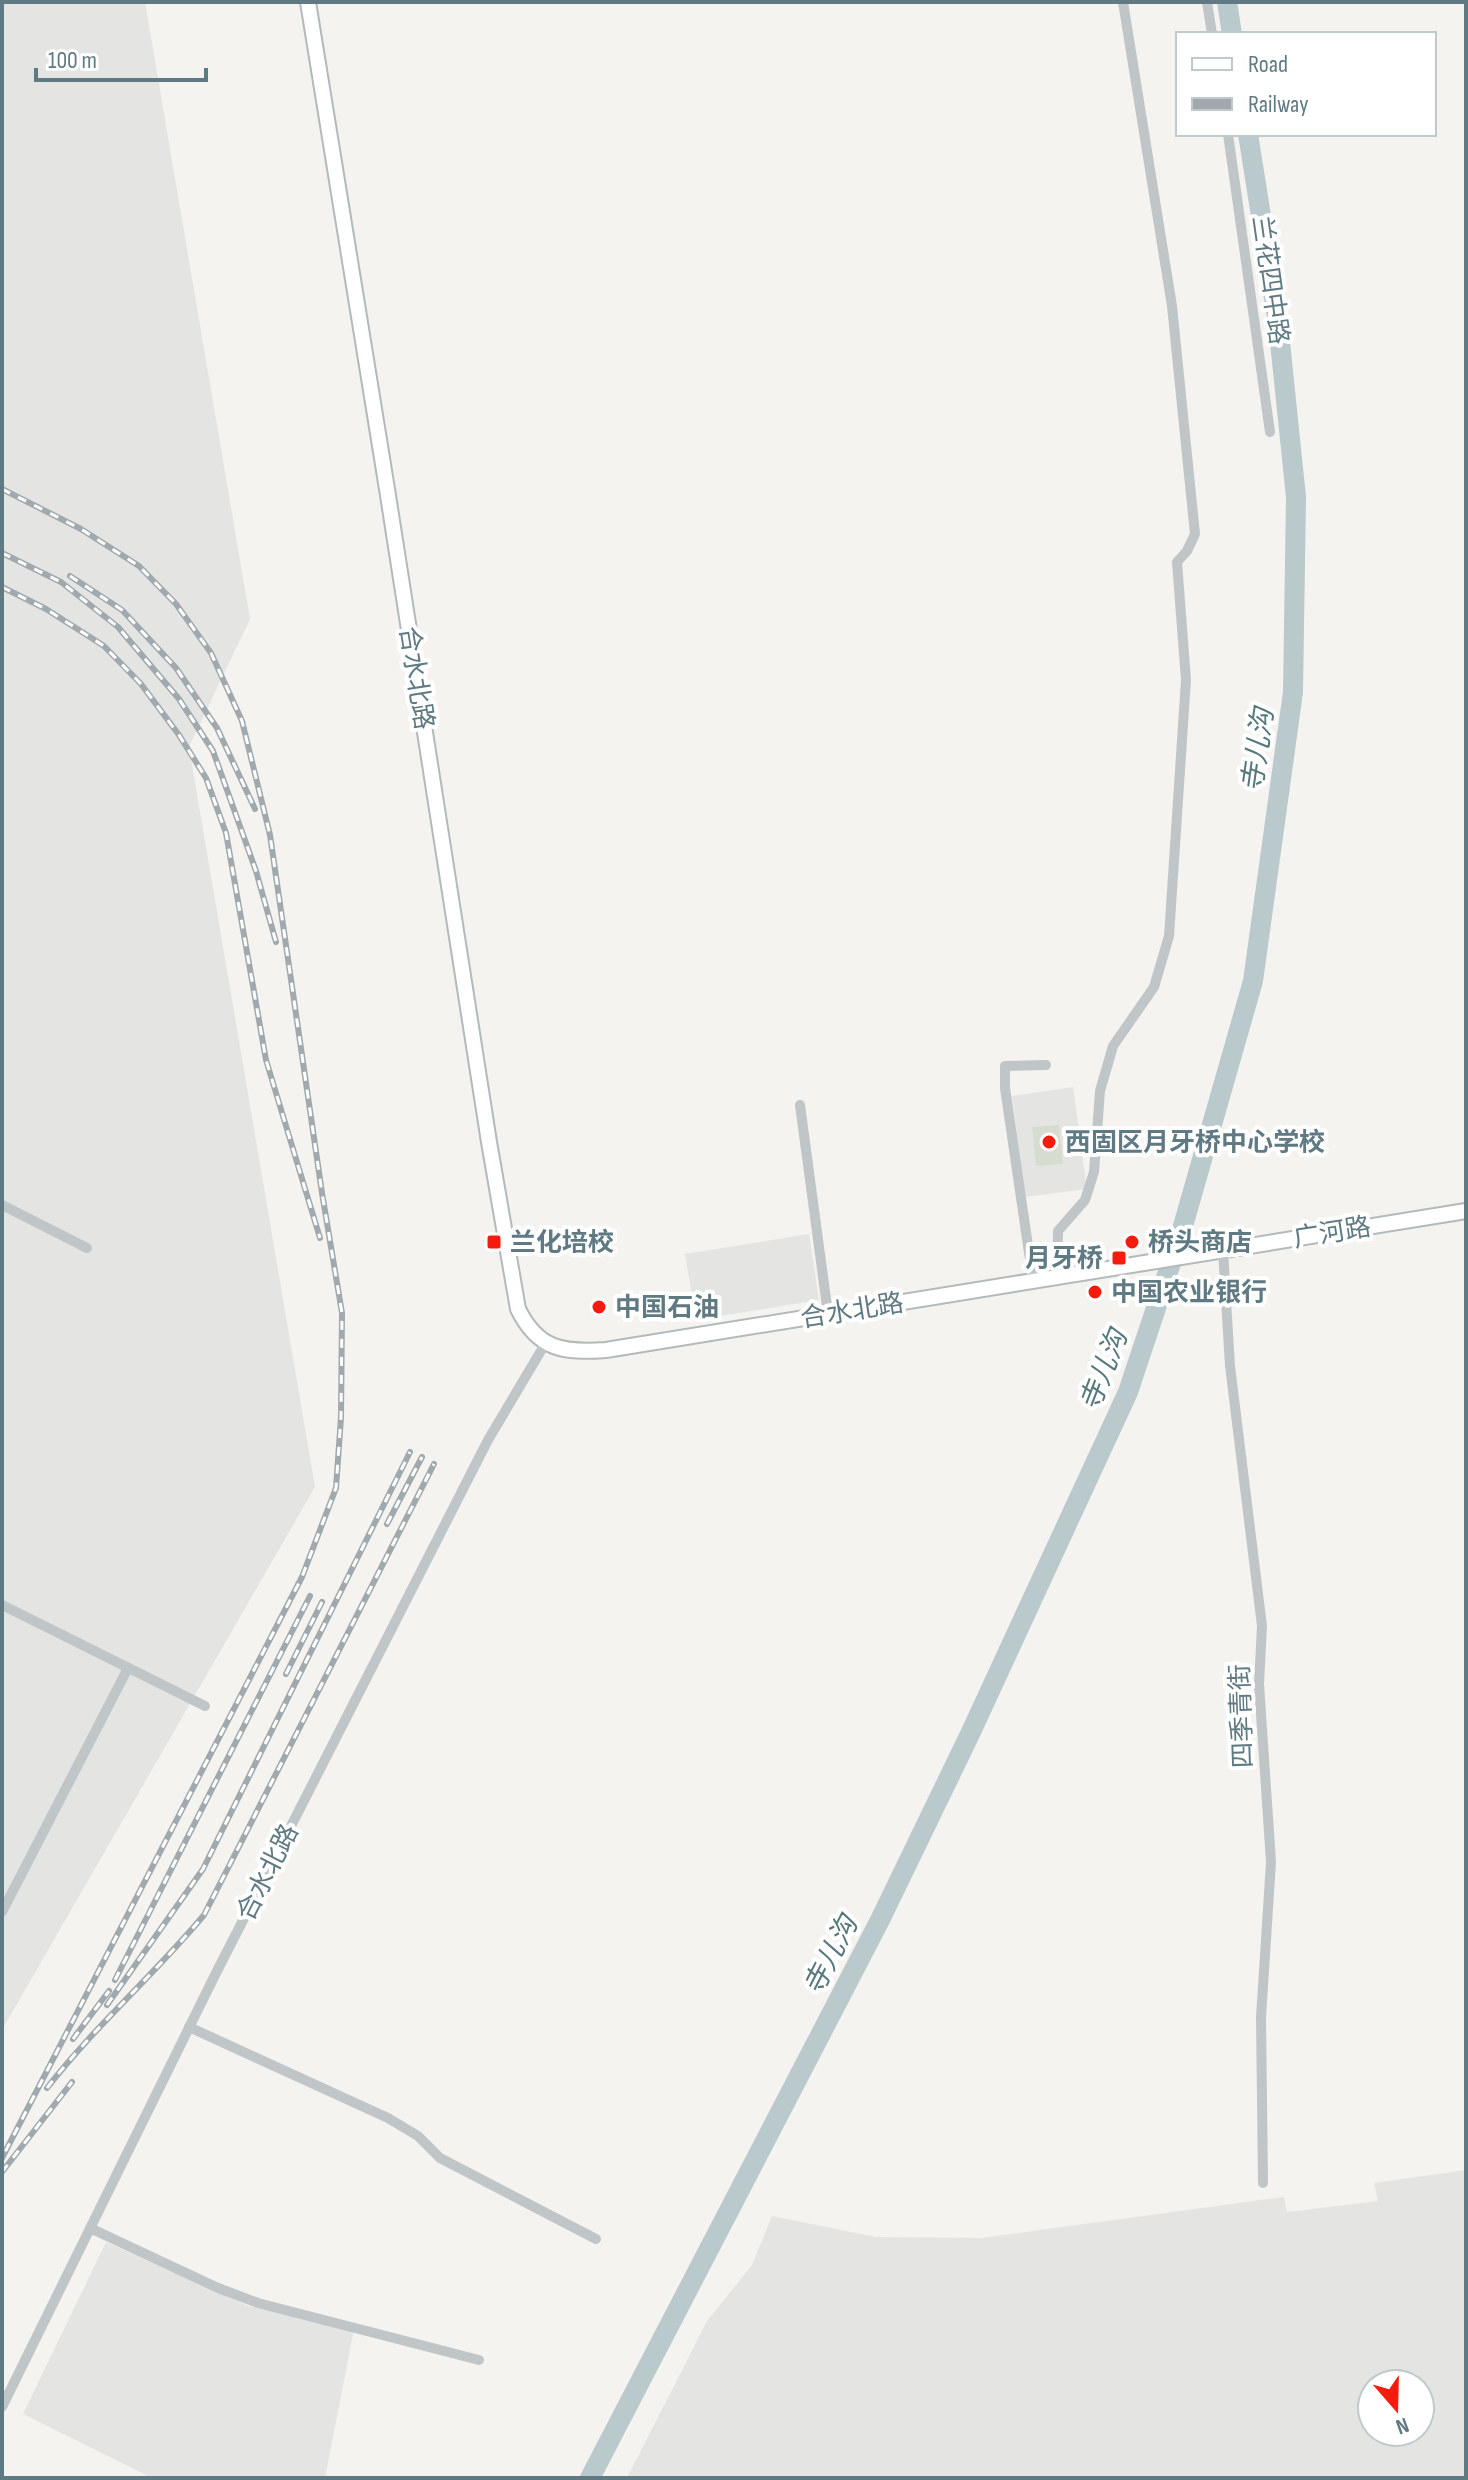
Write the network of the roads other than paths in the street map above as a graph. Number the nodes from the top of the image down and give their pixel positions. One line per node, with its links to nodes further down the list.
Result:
1 (308, 2): 17 (street, 合水北路)
2 (1123, 2): 14 (street)
3 (1207, 2): 4 (street)
4 (1212, 32)
5 (1228, 136): 6 (street, 兰花四中路)
6 (1270, 432)
7 (1046, 1065): 15 (street)
8 (800, 1105): 16 (street)
9 (2, 1205): 11 (street)
10 (1466, 1211): 12 (street, 广河路)
11 (87, 1248)
12 (1223, 1250): 13 (street, 广河路); 23 (street, 四季青街)
13 (1159, 1260): 14 (street, 合水北路)
14 (1057, 1276): 15 (street, 合水北路)
15 (1033, 1280): 16 (street, 合水北路)
16 (828, 1314): 17 (street, 合水北路)
17 (545, 1344): 22 (street, 合水北路)
18 (2, 1605): 19 (street)
19 (128, 1668): 20 (street); 21 (street)
20 (205, 1706)
21 (3, 1910)
22 (189, 2027): 24 (street, 合水北路); 25 (street)
23 (1263, 2183)
24 (90, 2228): 26 (street); 27 (street, 合水北路)
25 (596, 2239)
26 (479, 2360)
27 (2, 2407)

